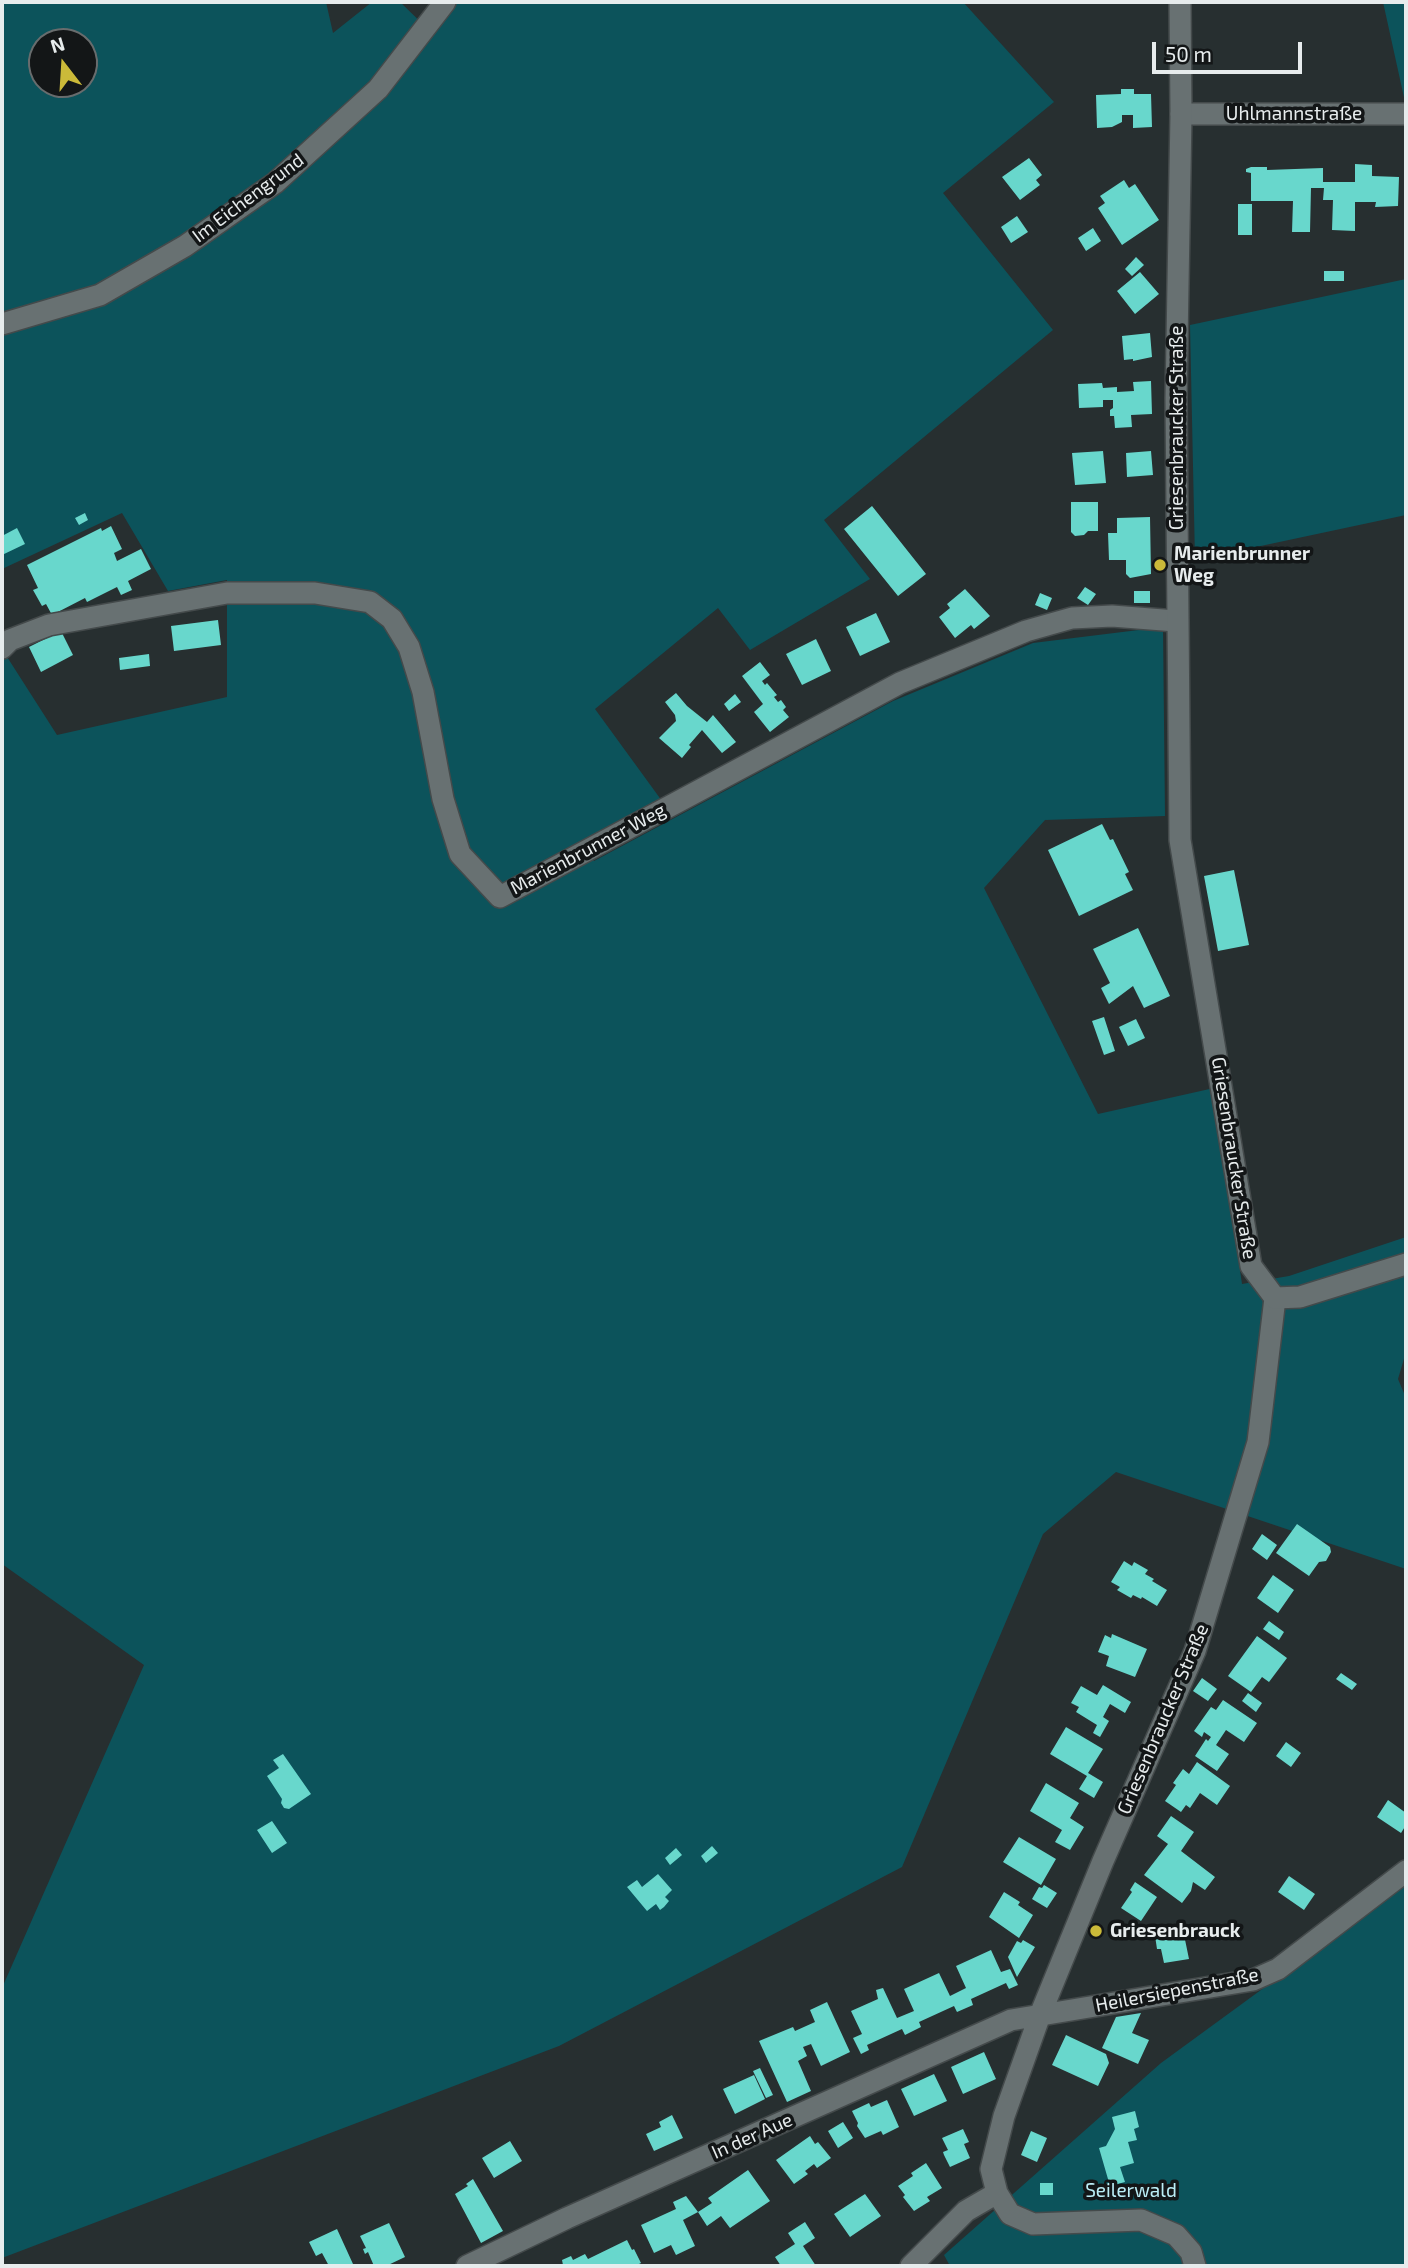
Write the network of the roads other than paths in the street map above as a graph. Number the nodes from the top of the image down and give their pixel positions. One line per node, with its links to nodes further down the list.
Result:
1 (444, 2): 5 (street, Im Eichengrund)
2 (1180, 2): 3 (street, Griesenbraucker Straße)
3 (1181, 114): 4 (street, Uhlmannstraße); 6 (street, Griesenbraucker Straße)
4 (1406, 114)
5 (2, 324)
6 (1176, 621): 7 (street, Marienbrunner Weg); 9 (street, Griesenbraucker Straße)
7 (4, 638)
8 (1406, 1265): 9 (street)
9 (1275, 1298): 11 (street, Griesenbraucker Straße)
10 (1406, 1871): 11 (street, Heilersiepenstraße)
11 (1040, 2015): 12 (street, Griesenbraucker Straße); 13 (street, In der Aue)
12 (997, 2193): 14 (street); 15 (street)
13 (467, 2266)
14 (911, 2266)
15 (1195, 2266)

